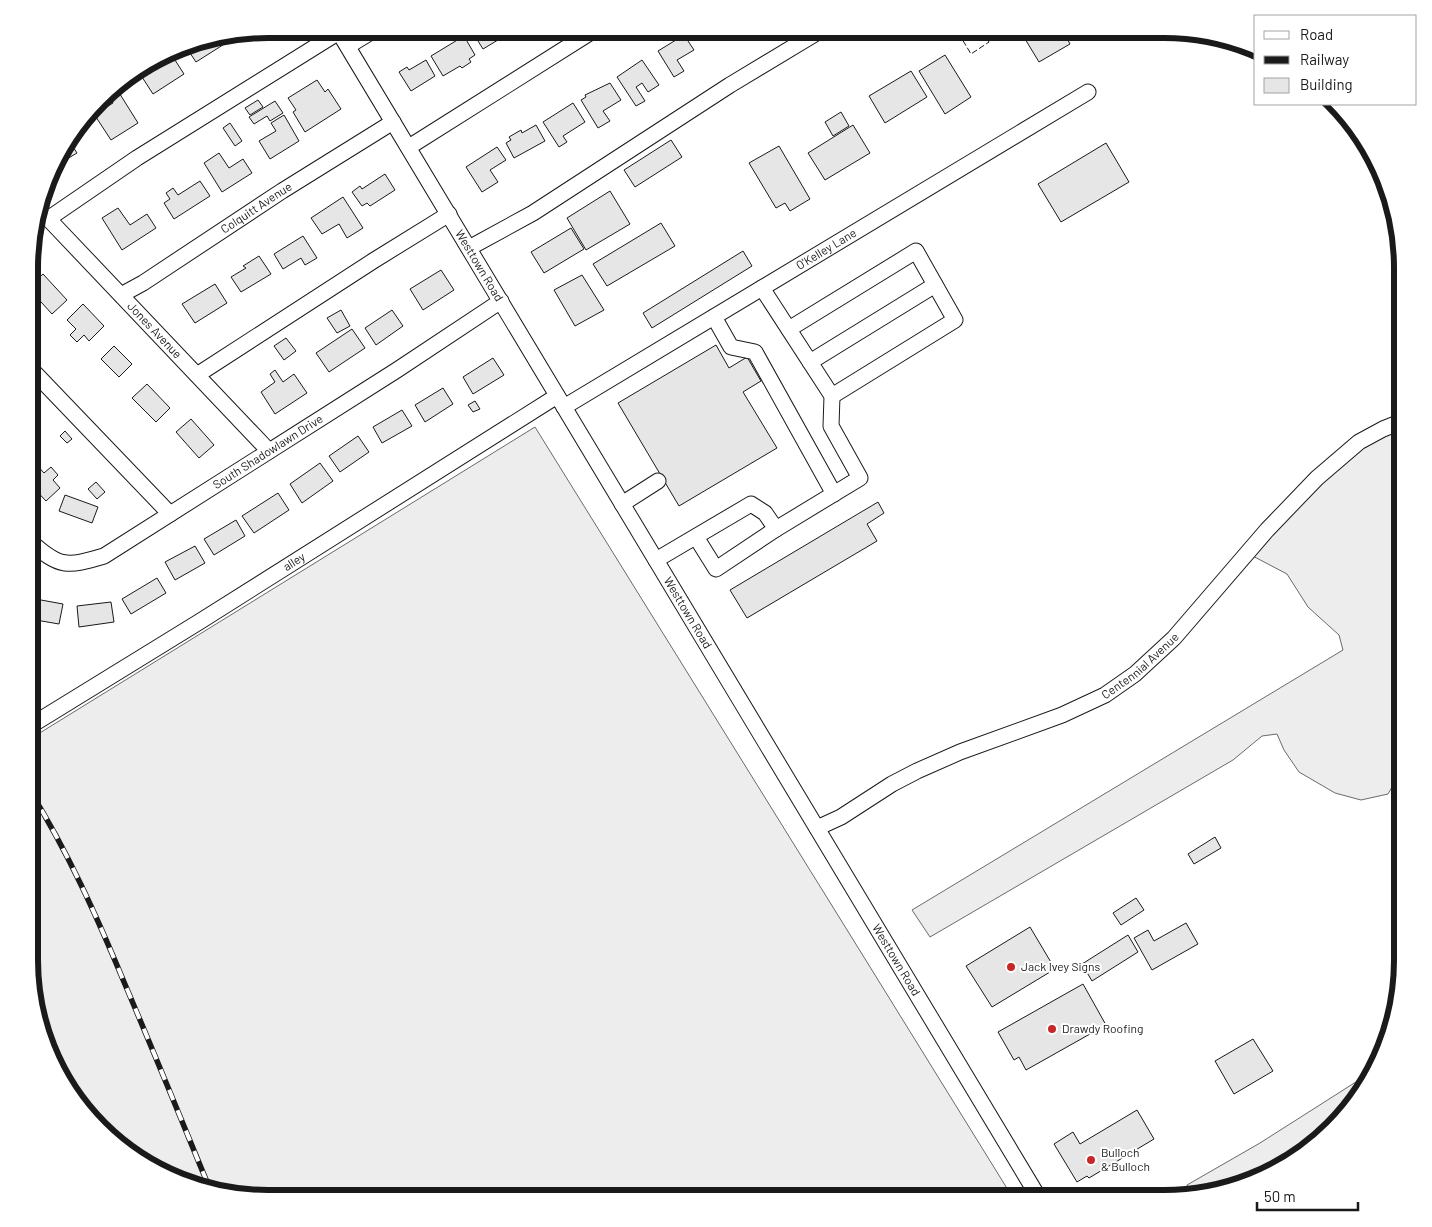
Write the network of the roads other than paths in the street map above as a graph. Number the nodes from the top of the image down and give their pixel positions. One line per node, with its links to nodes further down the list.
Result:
1 (325, 38): 11 (street)
2 (343, 38): 6 (street, Westtown Road)
3 (361, 38): 6 (street)
4 (582, 38): 9 (street)
5 (805, 38): 12 (street)
6 (348, 46): 8 (street, Westtown Road)
7 (1088, 92): 14 (street, O'Kelley Lane)
8 (393, 122): 9 (street, Westtown Road); 15 (street, Colquitt Avenue)
9 (409, 147): 10 (street, Westtown Road)
10 (449, 214): 12 (street, Westtown Road); 20 (street)
11 (44, 215): 15 (street, Jones Avenue)
12 (469, 248): 16 (street, Westtown Road)
13 (935, 285): 18 (street); 19 (street); 22 (street)
14 (762, 288): 17 (street, O'Kelley Lane); 18 (street)
15 (121, 295): 20 (street, Jones Avenue)
16 (501, 301): 23 (street, Westtown Road); 25 (street, South Shadowlawn Drive)
17 (714, 317): 23 (street, O'Kelley Lane); 27 (street)
18 (789, 329): 19 (street)
19 (810, 362): 22 (street)
20 (197, 374): 25 (street, Jones Avenue)
21 (38, 377): 29 (street)
22 (832, 396): 27 (street)
23 (561, 401): 28 (street, Westtown Road); 34 (street, alley)
24 (1394, 425): 35 (street, Centennial Avenue)
25 (269, 451): 29 (street, South Shadowlawn Drive)
26 (658, 481): 28 (street)
27 (834, 494): 30 (street)
28 (622, 504): 33 (street, Westtown Road)
29 (170, 514): 32 (street, South Shadowlawn Drive)
30 (776, 529): 31 (street); 31 (street)
31 (696, 537): 33 (street)
32 (38, 548)
33 (656, 560): 35 (street, Westtown Road)
34 (38, 721)
35 (818, 828): 36 (street, Westtown Road)
36 (1034, 1190)

